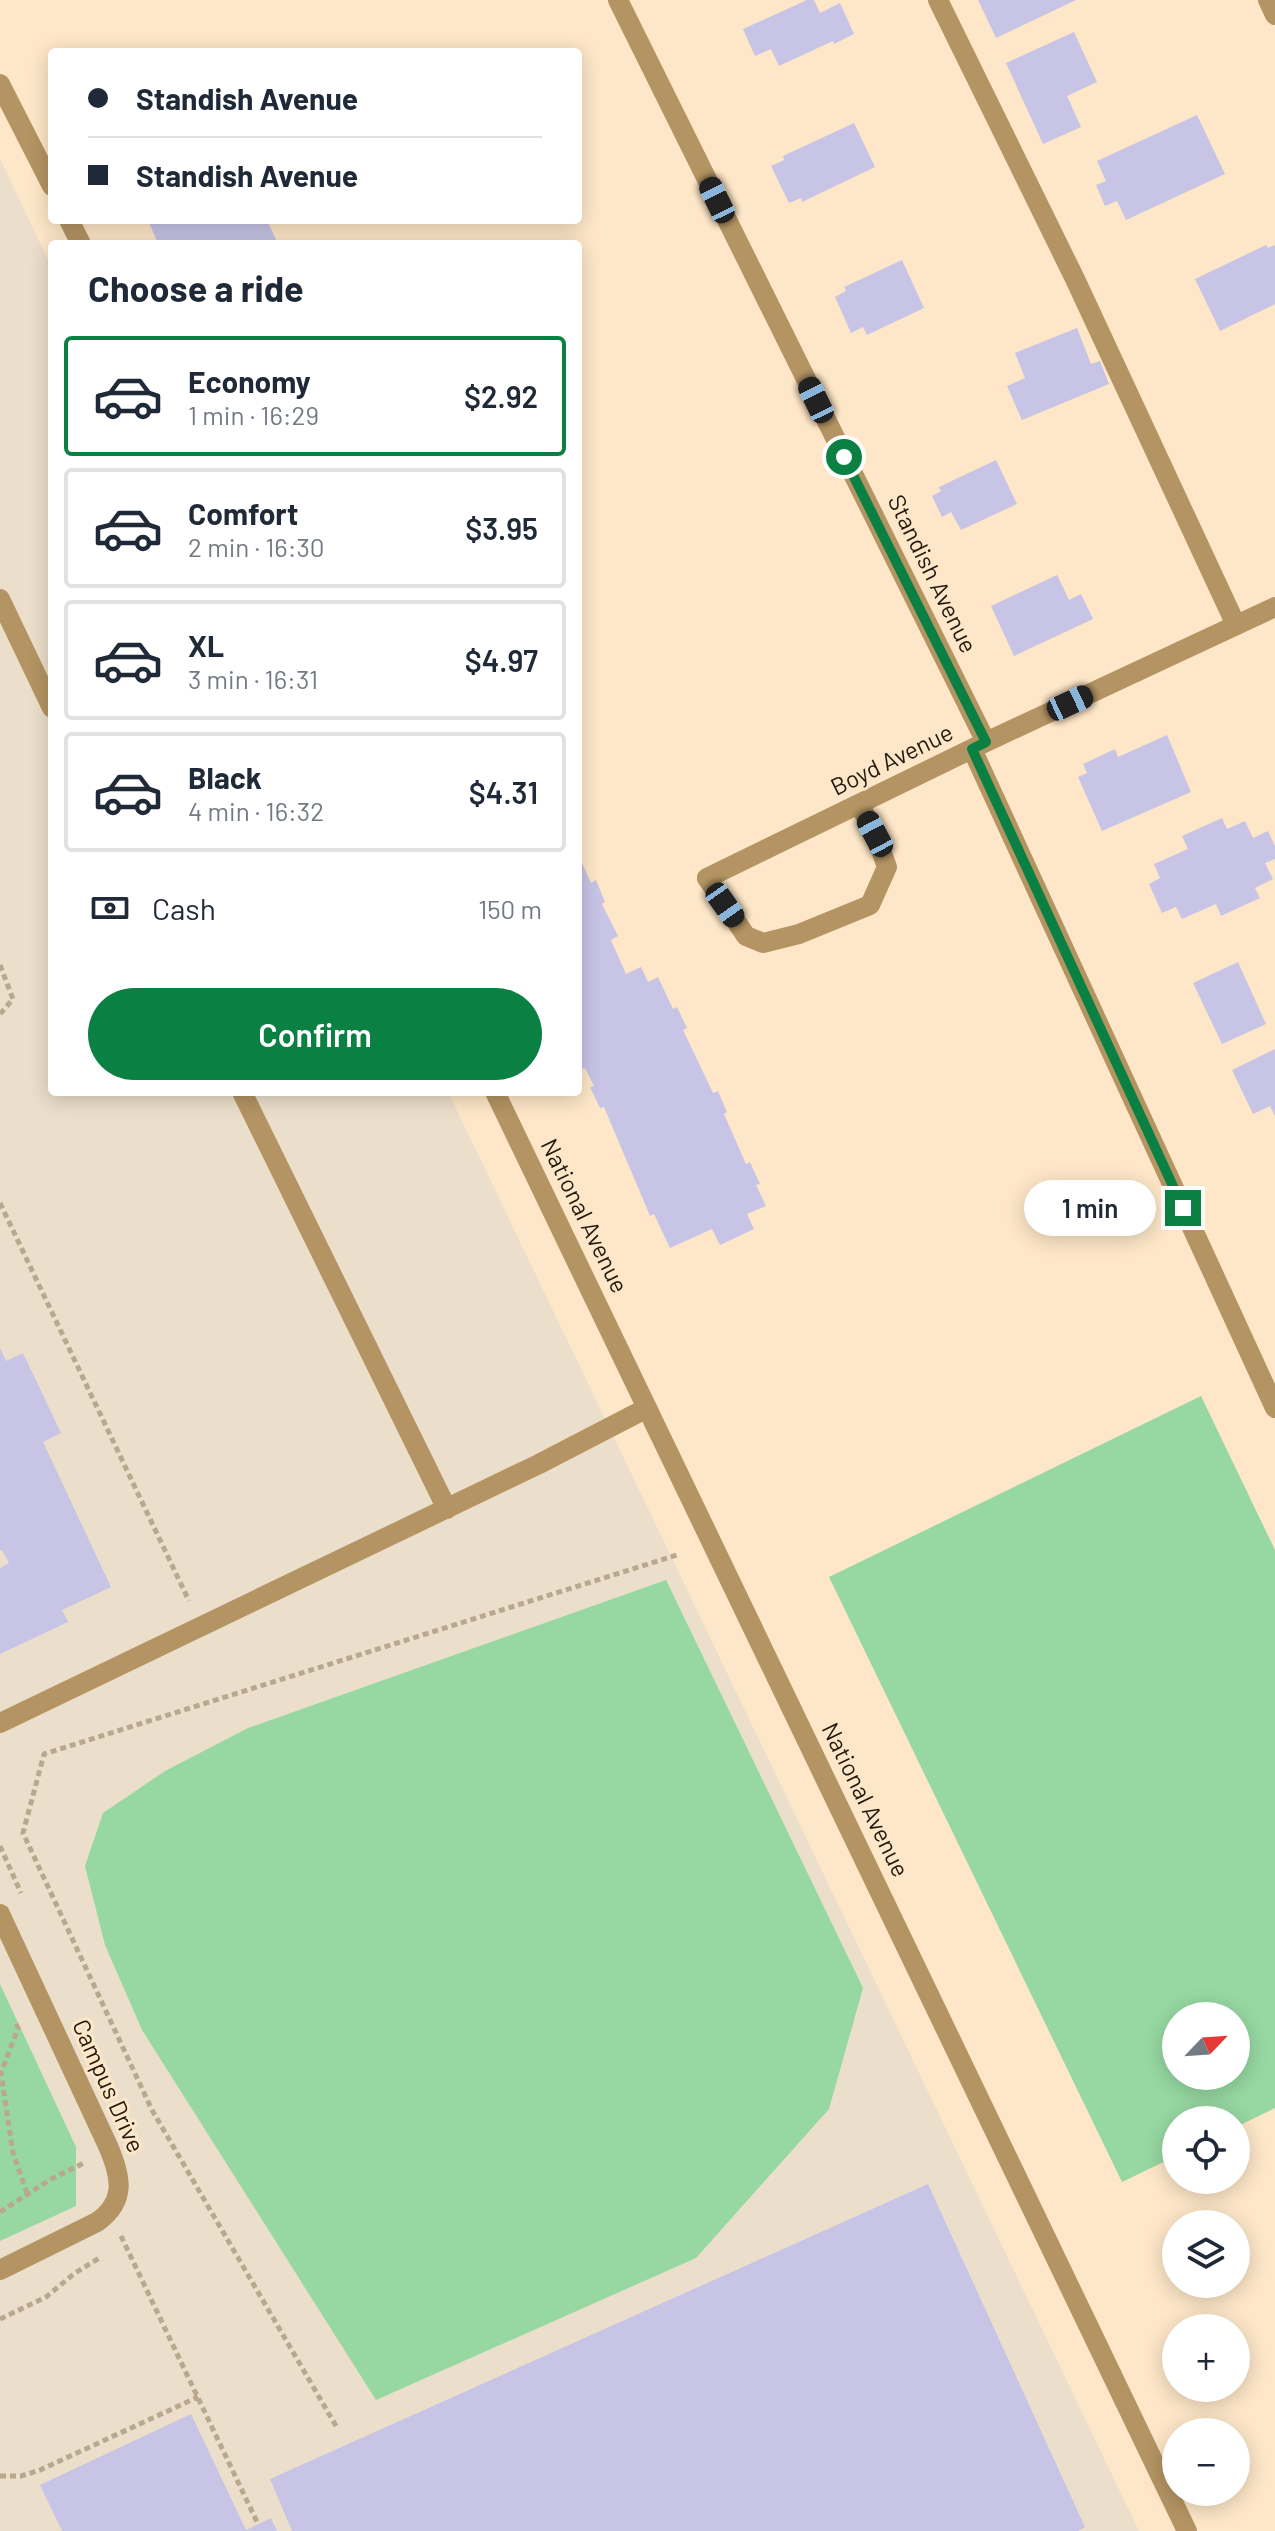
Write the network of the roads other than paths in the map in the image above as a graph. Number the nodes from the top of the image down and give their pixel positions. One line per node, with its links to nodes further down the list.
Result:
1 (618, 0): 11 (street, Standish Avenue)
2 (938, 0): 9 (street)
3 (1268, 0): 4 (street)
4 (1275, 15)
5 (0, 84): 6 (street)
6 (48, 178)
7 (0, 599): 10 (street)
8 (1275, 607): 9 (street, Boyd Avenue)
9 (1236, 625): 11 (street, Boyd Avenue)
10 (48, 700)
11 (979, 746): 12 (street, Boyd Avenue); 16 (street, Standish Avenue)
12 (860, 805): 12 (street, Boyd Avenue)
13 (244, 1096): 17 (street)
14 (497, 1096): 15 (street, National Avenue)
15 (647, 1408): 17 (street); 21 (street, National Avenue)
16 (1275, 1408)
17 (447, 1509): 18 (street)
18 (0, 1723)
19 (0, 1914): 20 (street, Campus Drive)
20 (0, 2270)
21 (1187, 2531)

